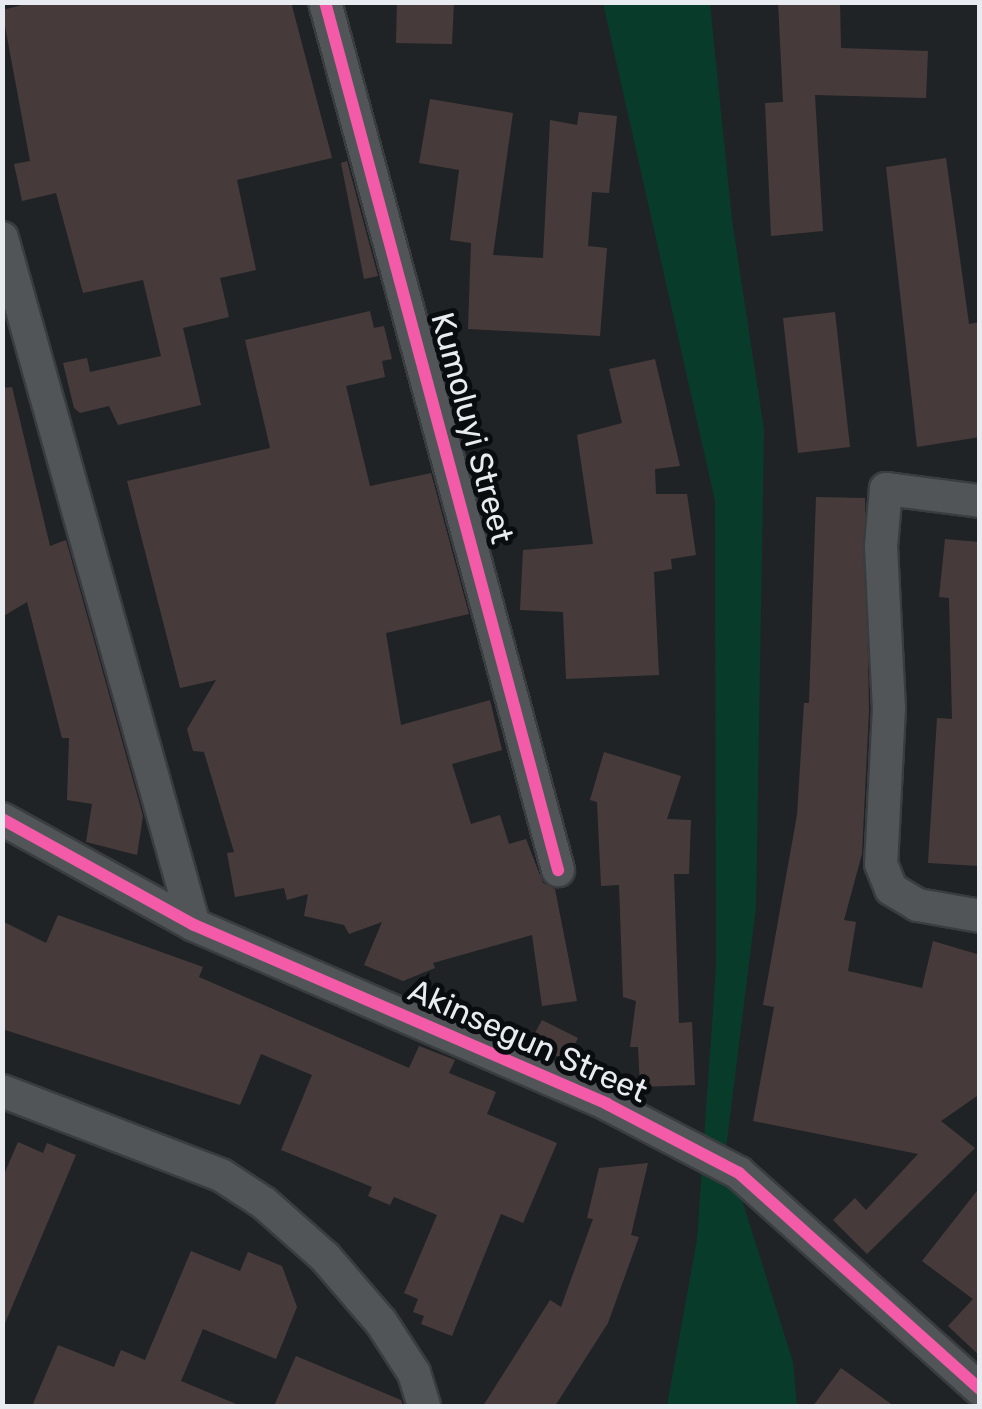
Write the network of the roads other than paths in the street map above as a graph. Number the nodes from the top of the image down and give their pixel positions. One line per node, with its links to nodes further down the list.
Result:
1 (326, 2): 5 (street, Kumoluyi Street)
2 (2, 238): 7 (street)
3 (980, 500): 6 (street)
4 (2, 820): 7 (street, Akinsegun Street)
5 (558, 870)
6 (980, 916)
7 (194, 926): 9 (street, Akinsegun Street)
8 (2, 1091): 10 (street)
9 (980, 1389)
10 (424, 1406)

